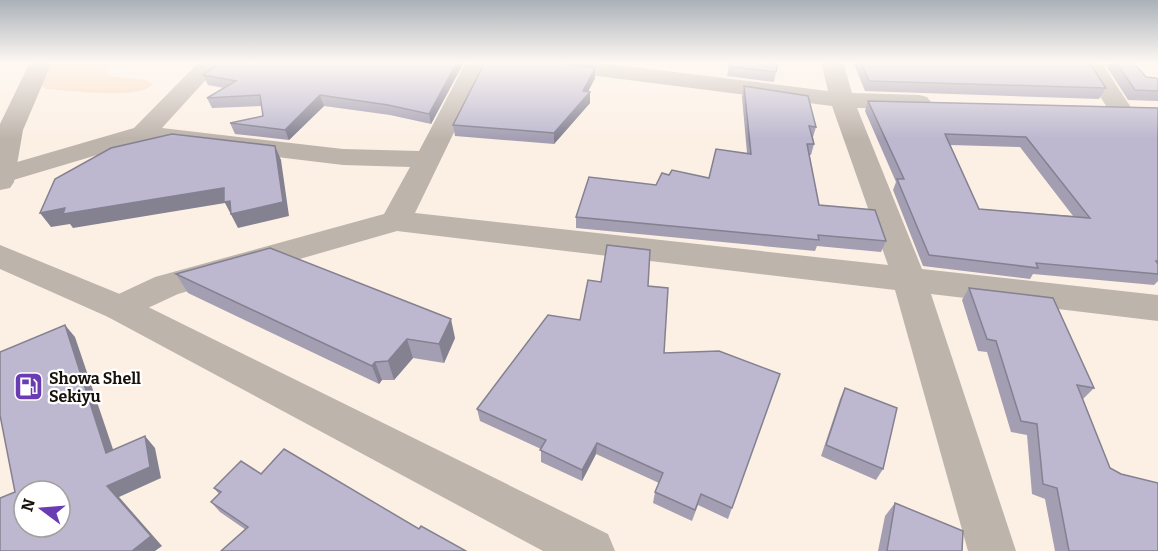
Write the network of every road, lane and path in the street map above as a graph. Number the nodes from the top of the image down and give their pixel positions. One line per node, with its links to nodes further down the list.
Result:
1 (29, 88): 12 (street)
2 (186, 88): 10 (street)
3 (464, 88): 11 (street)
4 (745, 88): 7 (street)
5 (839, 88): 7 (street)
6 (1106, 88): 9 (street)
7 (842, 100): 8 (street); 15 (street)
8 (946, 103)
9 (1119, 108)
10 (143, 133): 11 (street); 12 (street)
11 (427, 159): 13 (street)
12 (1, 179)
13 (396, 220): 15 (street); 16 (street)
14 (0, 256): 16 (street)
15 (909, 279): 17 (street); 19 (street)
16 (120, 308): 18 (street)
17 (1158, 308)
18 (591, 551)
19 (992, 551)

